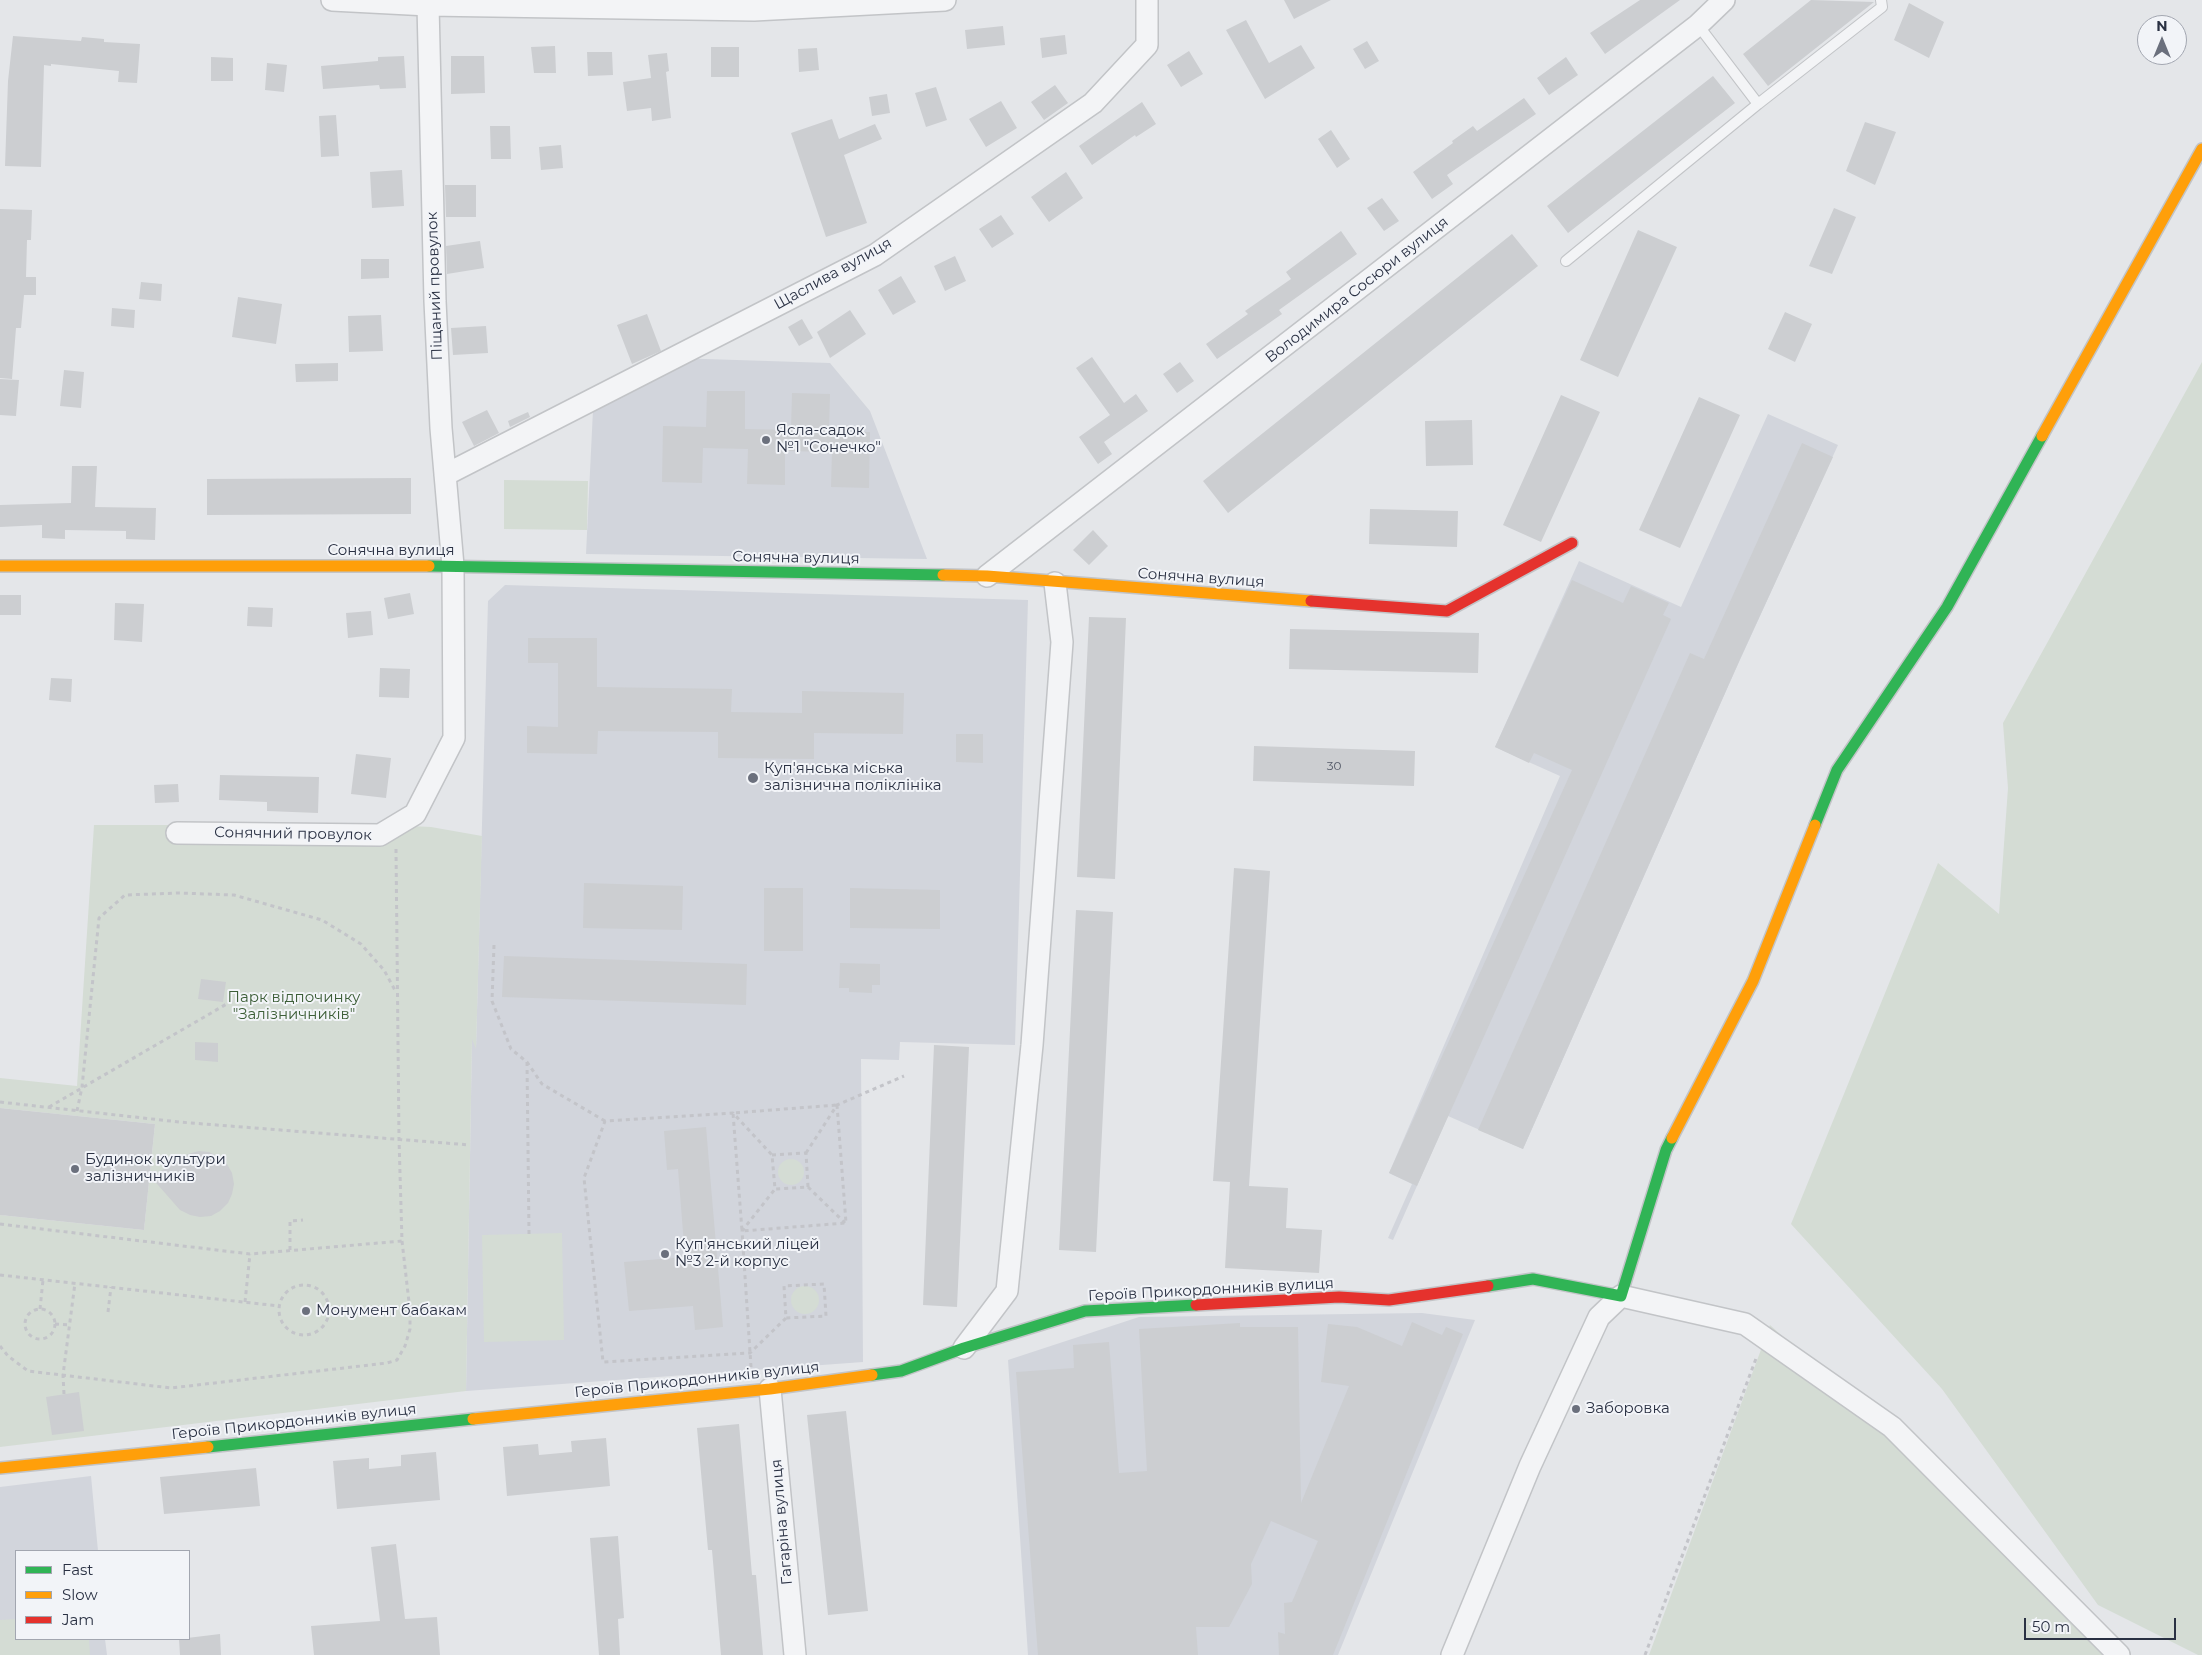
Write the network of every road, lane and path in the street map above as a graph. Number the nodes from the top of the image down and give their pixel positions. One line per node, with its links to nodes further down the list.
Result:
1 (332, 0): 2 (street)
2 (354, 0): 7 (street)
3 (946, 0): 7 (street)
4 (1147, 0): 12 (street, Щаслива вулиця)
5 (1724, 0): 8 (street, Володимира Сосюри вулиця)
6 (1880, 0): 9 (lane)
7 (428, 5): 12 (street, Піщаний провулок)
8 (1698, 25): 9 (lane); 16 (street, Володимира Сосюри вулиця)
9 (1758, 104): 11 (lane)
10 (2202, 149): 50 (street)
11 (1566, 261)
12 (445, 475): 15 (street, Піщаний провулок)
13 (1572, 543): 17 (street, Сонячна вулиця)
14 (0, 566): 15 (street, Сонячна вулиця)
15 (453, 566): 16 (street, Сонячна вулиця); 18 (street, Сонячний провулок)
16 (987, 576): 17 (street, Сонячна вулиця)
17 (1055, 583): 60 (street)
18 (396, 825): 19 (street, Сонячний провулок); 22 (path)
19 (177, 833)
20 (494, 945): 23 (path)
21 (248, 991): 25 (path)
22 (397, 994): 25 (path); 32 (path)
23 (527, 1062): 31 (path); 42 (path)
24 (904, 1076): 27 (path)
25 (82, 1087): 28 (path); 29 (path)
26 (0, 1102): 28 (path)
27 (837, 1106): 30 (path); 34 (path); 39 (path)
28 (48, 1107): 29 (path)
29 (77, 1110): 32 (path)
30 (733, 1113): 31 (path); 35 (path); 41 (path)
31 (605, 1121): 61 (path)
32 (399, 1139): 33 (path); 43 (path)
33 (470, 1145)
34 (806, 1153): 35 (path); 36 (path)
35 (772, 1155): 37 (path)
36 (808, 1187): 37 (path); 39 (path)
37 (774, 1189): 41 (path)
38 (303, 1220): 44 (path)
39 (846, 1223): 41 (path)
40 (0, 1224): 45 (path)
41 (742, 1231): 61 (path)
42 (529, 1234)
43 (402, 1241): 44 (path); 62 (path)
44 (290, 1250): 45 (path)
45 (250, 1254): 51 (path)
46 (0, 1275): 47 (path)
47 (43, 1280): 48 (path); 53 (path)
48 (75, 1283): 49 (path); 57 (path)
49 (111, 1287): 51 (path); 54 (path)
50 (1621, 1296): 58 (street); 60 (street, Героїв Прикордонників вулиця); 67 (street)
51 (245, 1302): 52 (path)
52 (280, 1306): 52 (path)
53 (40, 1309): 56 (path); 56 (path)
54 (108, 1312)
55 (786, 1318): 55 (path); 61 (path)
56 (55, 1324): 57 (path)
57 (69, 1325): 62 (path)
58 (1764, 1337): 68 (path); 69 (street)
59 (0, 1346): 62 (path)
60 (964, 1348): 63 (street, Героїв Прикордонників вулиця)
61 (750, 1353): 63 (path)
62 (63, 1375): 64 (path)
63 (761, 1390): 65 (street, Героїв Прикордонників вулиця); 66 (street, Гагаріна вулиця)
64 (64, 1394)
65 (0, 1468)
66 (795, 1655)
67 (1452, 1655)
68 (1645, 1655)
69 (2119, 1655)

